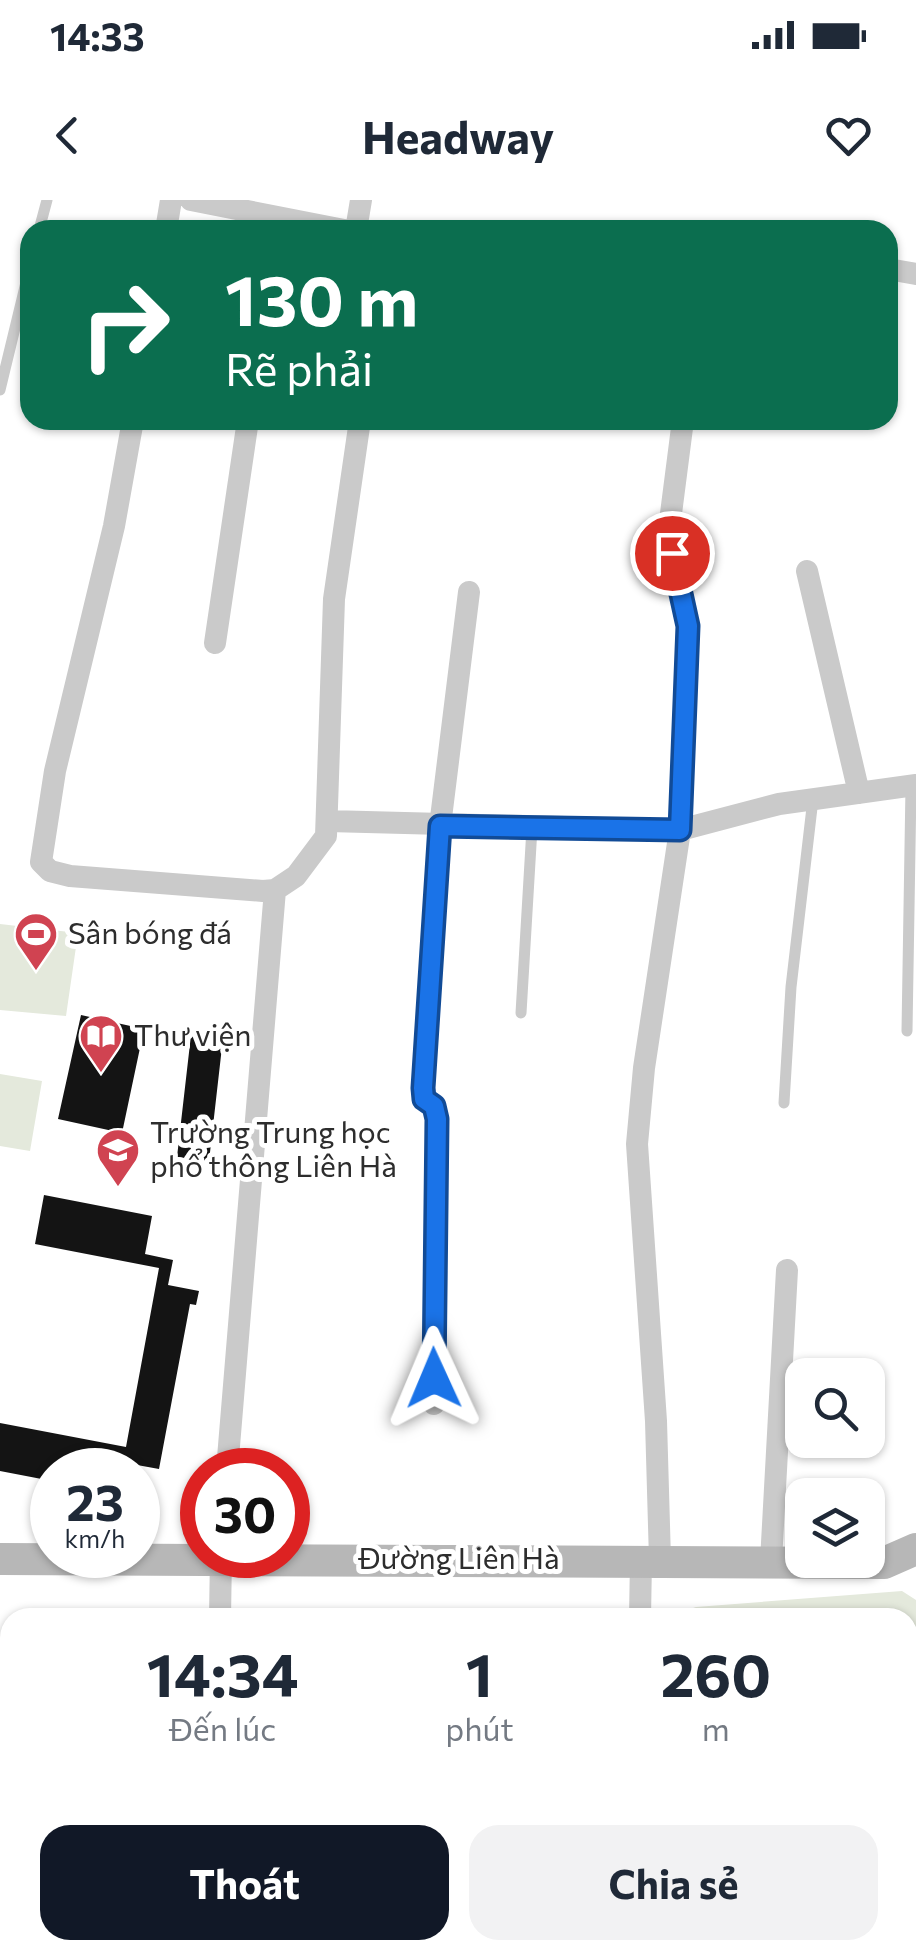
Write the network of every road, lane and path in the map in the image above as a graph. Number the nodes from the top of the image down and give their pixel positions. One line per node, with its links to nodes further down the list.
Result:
1 (191, 200): 2 (street)
2 (264, 220)
3 (20, 307): 4 (lane)
4 (0, 390)
5 (131, 430): 19 (street)
6 (247, 430): 11 (street)
7 (359, 430): 15 (street)
8 (682, 430): 18 (street)
9 (807, 571): 13 (street)
10 (468, 592): 16 (street)
11 (215, 643)
12 (914, 786): 13 (street); 21 (lane)
13 (859, 793): 14 (street)
14 (812, 800): 18 (street); 22 (lane)
15 (328, 822): 16 (street); 19 (street)
16 (440, 826): 17 (street); 24 (street)
17 (532, 828): 18 (street); 20 (lane)
18 (680, 830): 30 (street)
19 (275, 890): 25 (street)
20 (521, 1013)
21 (908, 1031)
22 (784, 1104)
23 (788, 1270): 31 (street)
24 (434, 1404)
25 (227, 1448)
26 (916, 1549): 31 (main road, Đường Liên Hà)
27 (180, 1557): 29 (main road, Đường Liên Hà)
28 (310, 1557): 30 (main road, Đường Liên Hà)
29 (0, 1560)
30 (650, 1560): 31 (main road, Đường Liên Hà); 34 (street)
31 (771, 1561)
32 (221, 1578): 33 (street)
33 (220, 1608)
34 (642, 1608)

